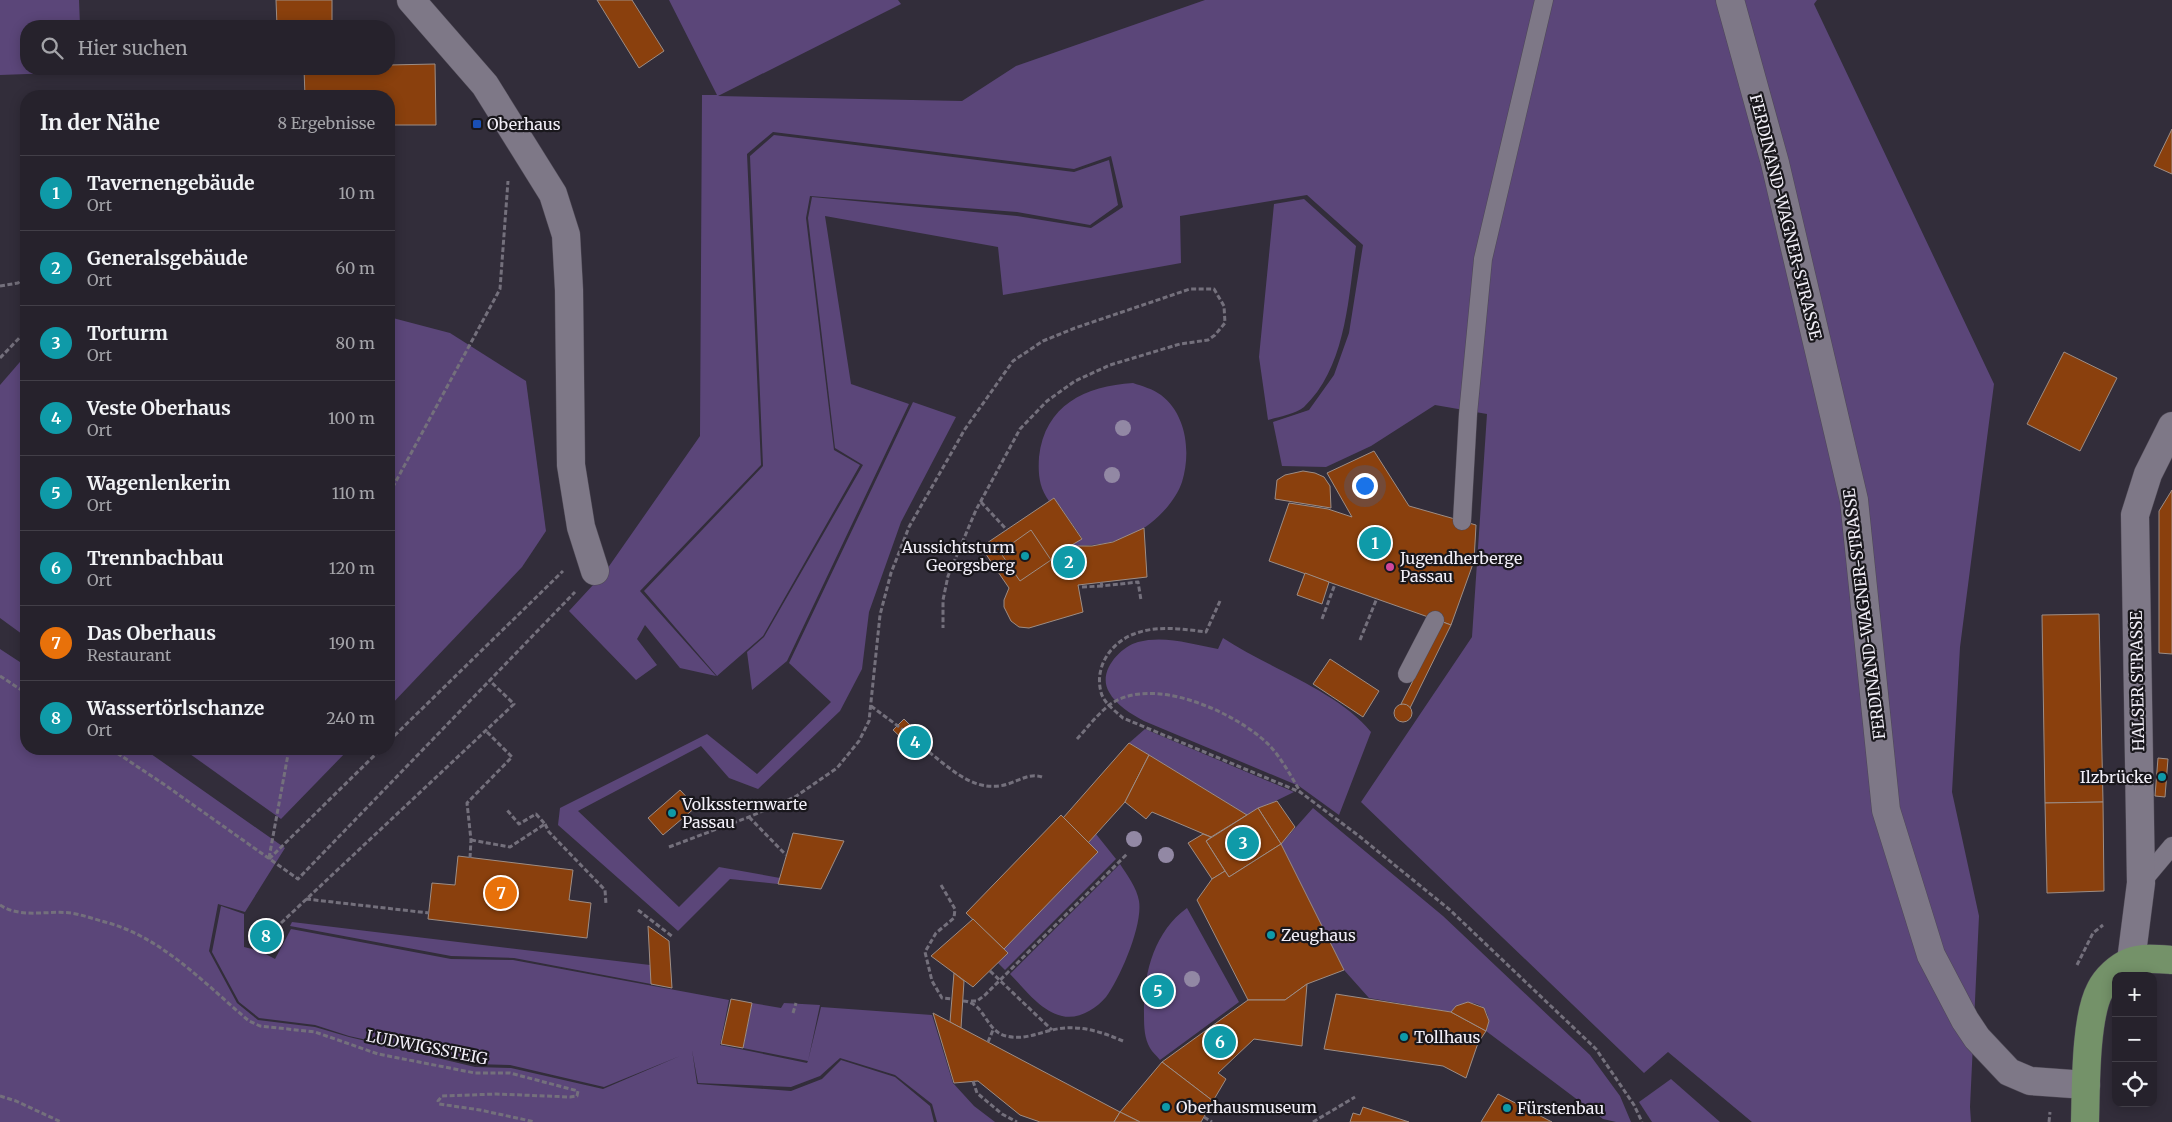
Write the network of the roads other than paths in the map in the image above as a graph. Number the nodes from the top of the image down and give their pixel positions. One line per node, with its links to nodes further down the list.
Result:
1 (411, 0): 6 (street)
2 (1544, 0): 5 (lane)
3 (1730, 0): 13 (street, FERDINAND-WAGNER-STRASSE)
4 (2170, 437): 10 (street, HALSER STRASSE)
5 (1462, 521)
6 (591, 559)
7 (1435, 620): 8 (lane)
8 (1407, 674)
9 (2172, 846): 10 (lane)
10 (2141, 882): 12 (street, HALSER STRASSE)
11 (2172, 960): 12 (main road)
12 (2131, 961): 13 (main road)
13 (2086, 1085): 14 (main road)
14 (2085, 1122)

